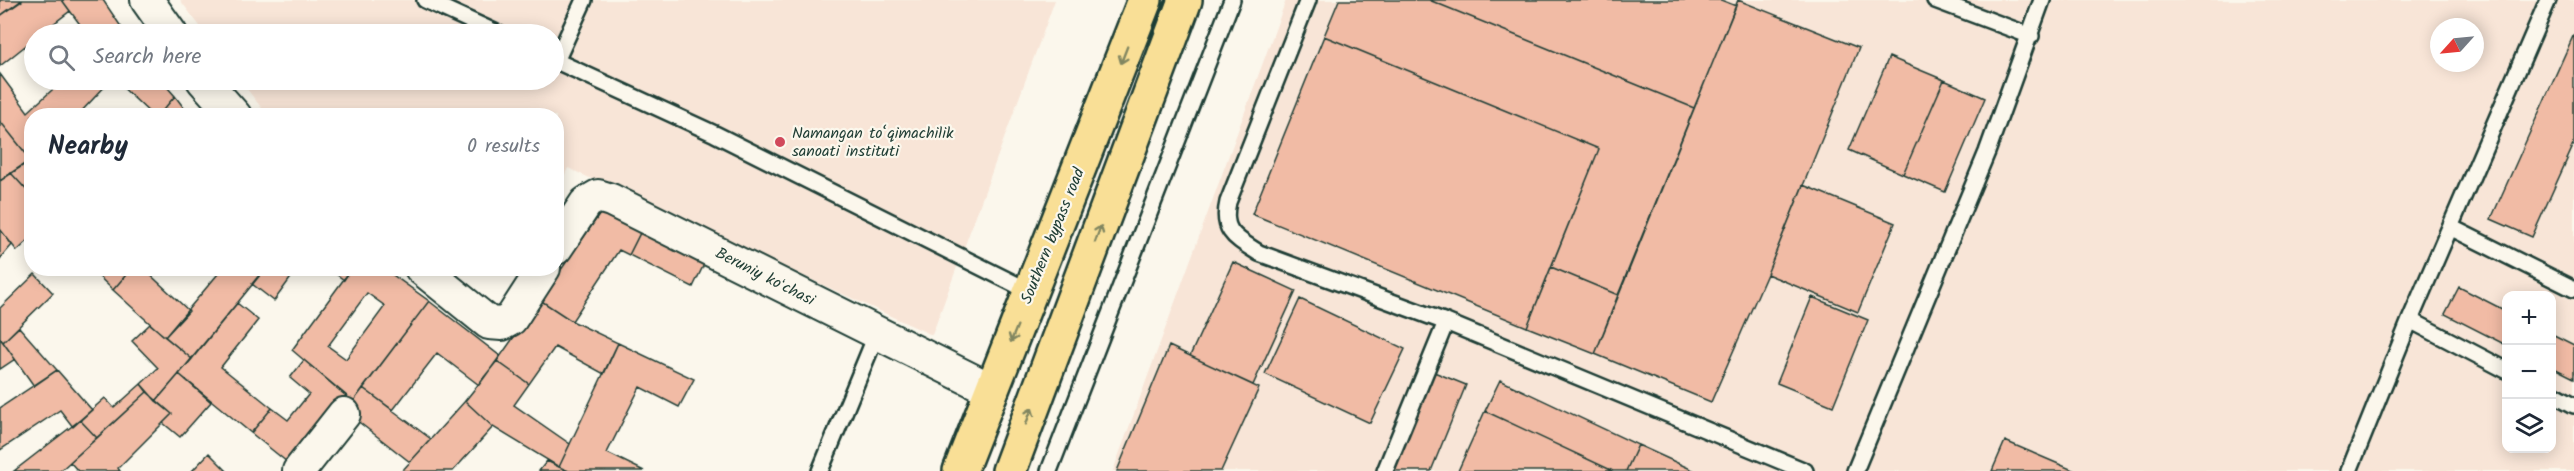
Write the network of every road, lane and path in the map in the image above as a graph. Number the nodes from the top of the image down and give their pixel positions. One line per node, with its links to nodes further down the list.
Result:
1 (147, 0): 11 (street)
2 (425, 0): 12 (lane)
3 (584, 0): 14 (lane)
4 (1145, 0): 23 (highway, Southern bypass road, one-way to 23)
5 (1185, 0): 35 (highway, one-way to 5)
6 (1232, 0): 36 (lane)
7 (1308, 0): 25 (lane)
8 (1935, 0): 13 (lane)
9 (2042, 0): 13 (lane)
10 (2548, 0): 18 (lane)
11 (164, 24)
12 (477, 24)
13 (2031, 36): 39 (lane)
14 (564, 41)
15 (564, 64): 23 (lane)
16 (212, 90): 17 (street)
17 (228, 108)
18 (2450, 227): 22 (lane); 24 (lane)
19 (564, 236): 26 (street, Beruniy koʻchasi)
20 (431, 276): 21 (street)
21 (539, 276)
22 (2574, 289)
23 (1031, 292): 28 (highway, Southern bypass road, one-way to 28)
24 (2410, 320): 27 (lane); 40 (lane)
25 (1446, 322): 37 (lane); 38 (lane)
26 (877, 333): 28 (street, Beruniy koʻchasi); 33 (lane)
27 (2502, 368)
28 (992, 390): 34 (highway, Southern bypass road)
29 (2556, 395): 30 (lane)
30 (2574, 405)
31 (345, 414): 32 (street)
32 (299, 471)
33 (820, 471)
34 (960, 471)
35 (1009, 471)
36 (1049, 471)
37 (1385, 471)
38 (1805, 471)
39 (1855, 471)
40 (2349, 471)

